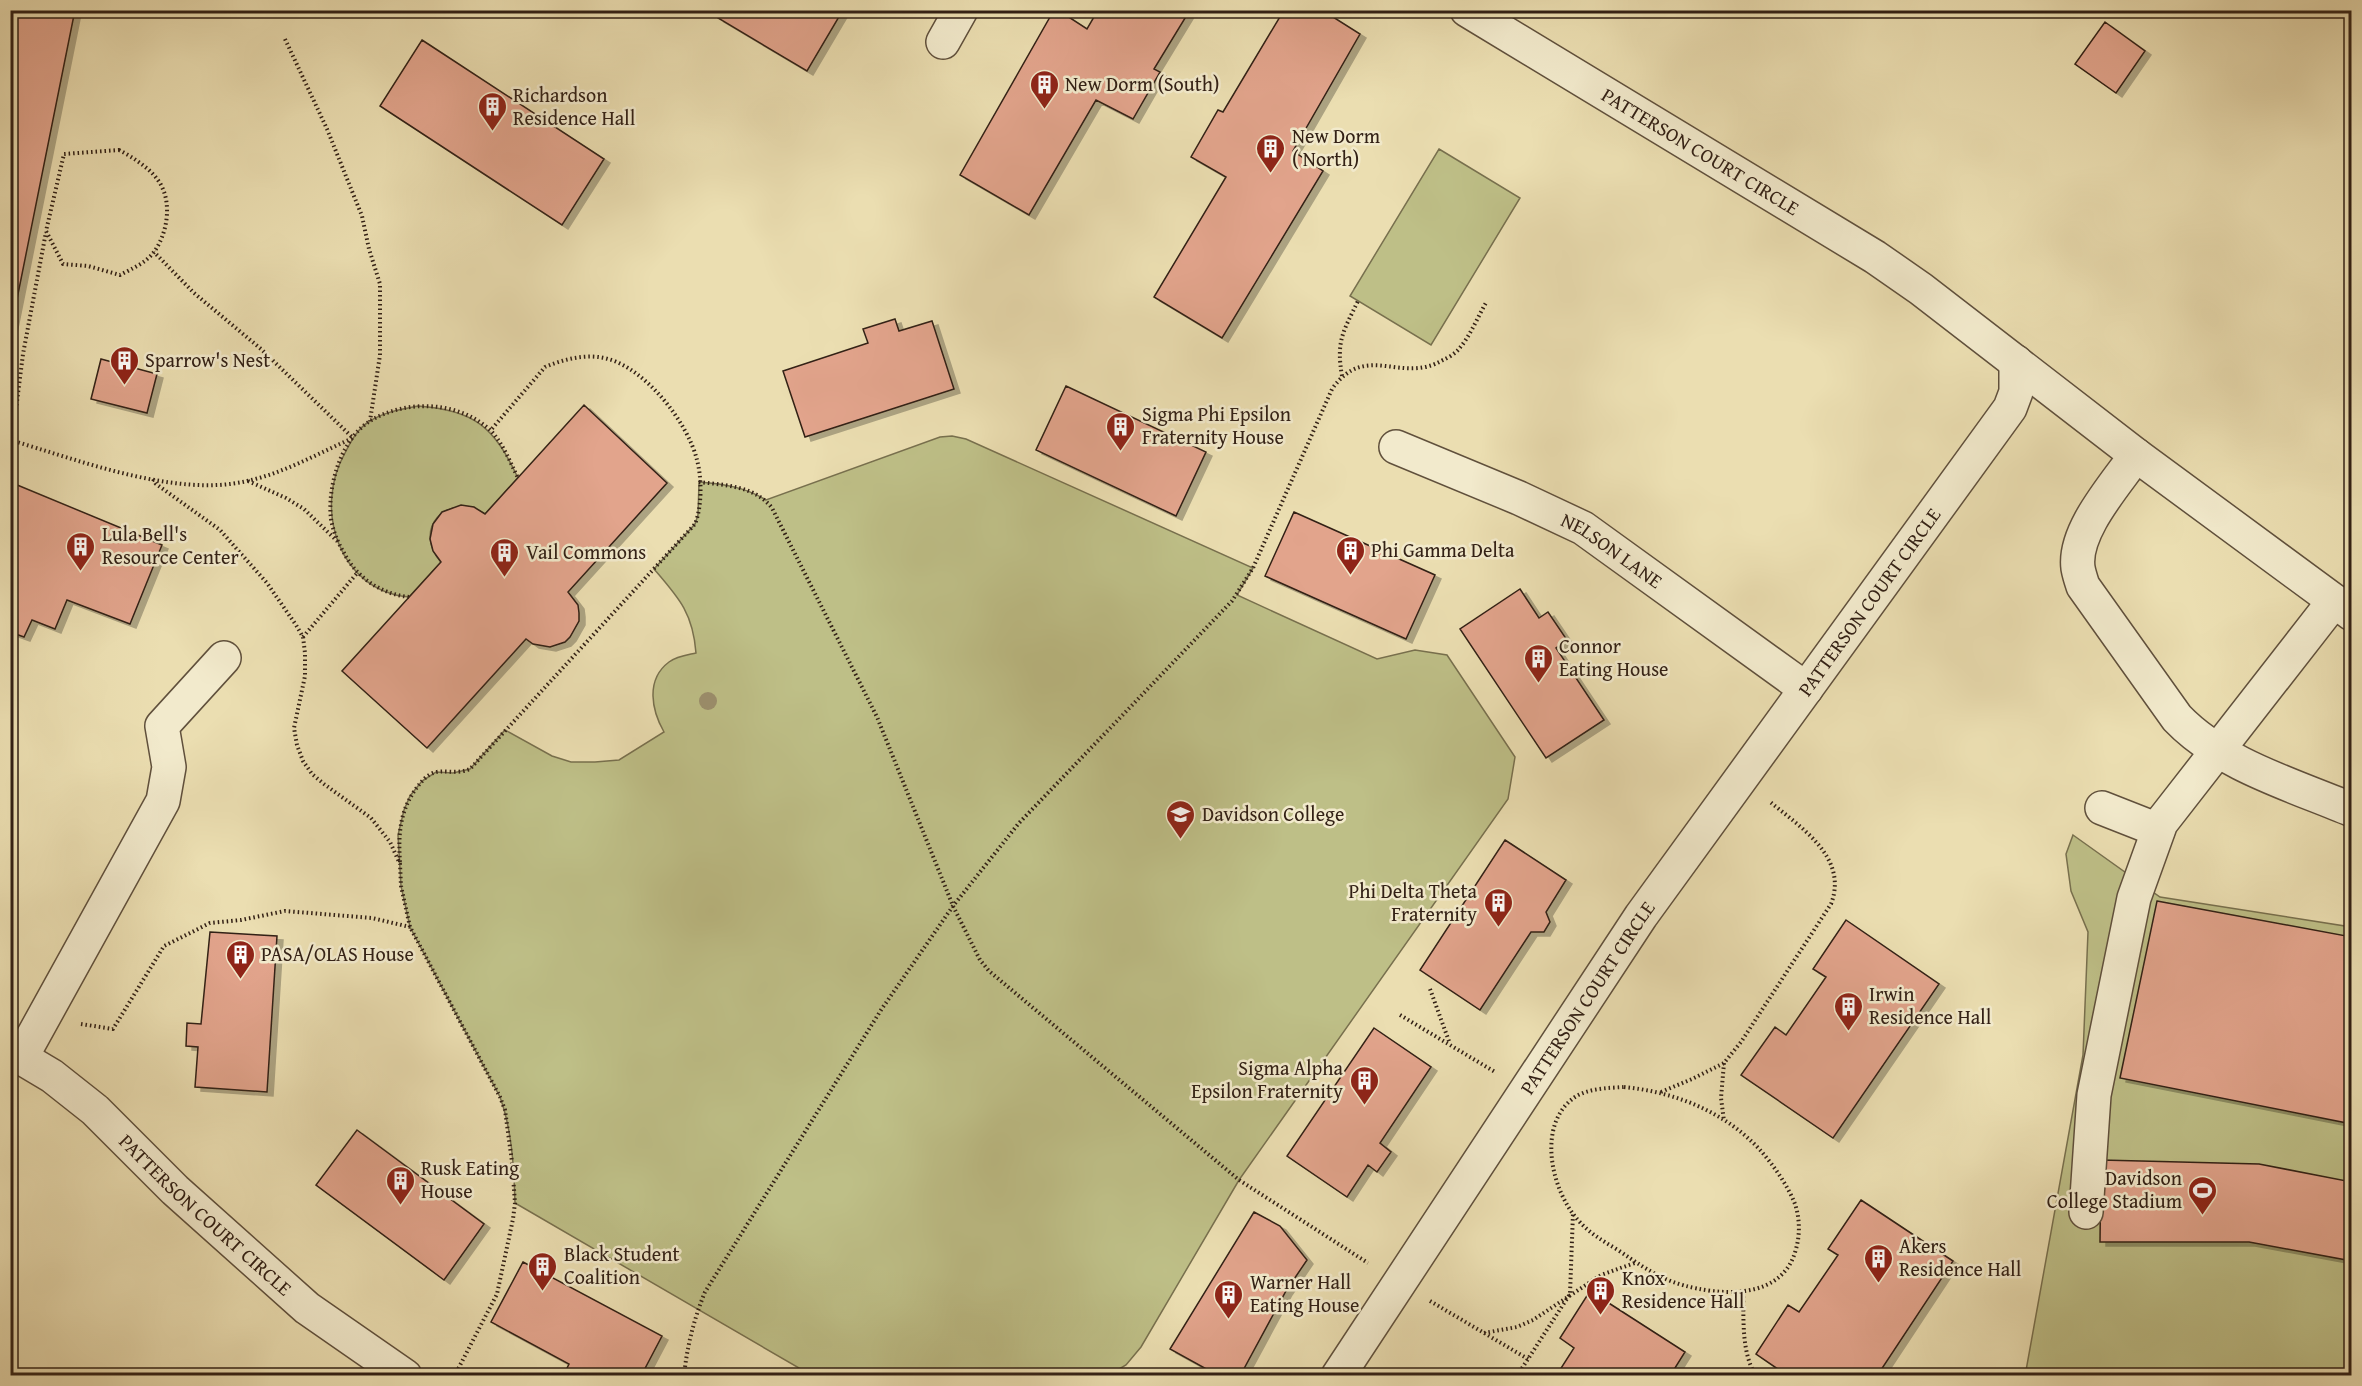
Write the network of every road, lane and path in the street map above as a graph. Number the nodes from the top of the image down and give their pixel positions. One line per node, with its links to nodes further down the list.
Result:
1 (962, 10): 4 (street)
2 (1467, 10): 9 (street, PATTERSON COURT CIRCLE)
3 (285, 39): 11 (path)
4 (943, 42)
5 (46, 231): 6 (path); 6 (path); 14 (path)
6 (154, 252): 13 (path)
7 (1358, 301): 10 (path)
8 (1487, 301): 10 (path)
9 (2016, 362): 16 (street); 27 (street, PATTERSON COURT CIRCLE)
10 (1342, 376): 34 (path)
11 (369, 421): 12 (path); 13 (path)
12 (490, 431): 17 (path); 20 (path)
13 (353, 438): 19 (path); 21 (path)
14 (11, 441): 18 (path)
15 (1396, 447): 27 (street, NELSON LANE)
16 (2136, 455): 24 (street); 28 (street)
17 (518, 478)
18 (153, 479): 19 (path); 25 (path)
19 (248, 481): 21 (path)
20 (699, 482): 33 (path); 34 (path)
21 (337, 542): 22 (path)
22 (358, 572): 23 (path); 25 (path)
23 (409, 597)
24 (2343, 607): 28 (street)
25 (303, 637): 33 (path)
26 (224, 658): 40 (street)
27 (1806, 689): 48 (street, PATTERSON COURT CIRCLE)
28 (2218, 749): 31 (street); 32 (street)
29 (1767, 799): 41 (path)
30 (2102, 808): 32 (street)
31 (2352, 810)
32 (2158, 830): 46 (street)
33 (400, 864): 35 (path)
34 (953, 906): 48 (path); 55 (path)
35 (410, 927): 38 (path); 53 (path)
36 (1430, 988): 39 (path)
37 (1400, 1015): 39 (path)
38 (79, 1023)
39 (1450, 1045): 42 (path)
40 (16, 1054): 54 (street, PATTERSON COURT CIRCLE)
41 (1724, 1063): 43 (path); 44 (path)
42 (1503, 1077)
43 (1660, 1092): 44 (path); 45 (path)
44 (1724, 1121): 49 (path)
45 (1573, 1212): 47 (path); 50 (path)
46 (2086, 1212)
47 (1636, 1263): 49 (path); 50 (path)
48 (1399, 1282): 51 (path); 56 (street, PATTERSON COURT CIRCLE)
49 (1743, 1292): 58 (path)
50 (1570, 1294): 51 (path); 52 (path)
51 (1484, 1333): 52 (path)
52 (1528, 1359): 57 (path)
53 (456, 1372)
54 (405, 1376)
55 (684, 1376)
56 (1338, 1376)
57 (1517, 1376)
58 (1756, 1376)

